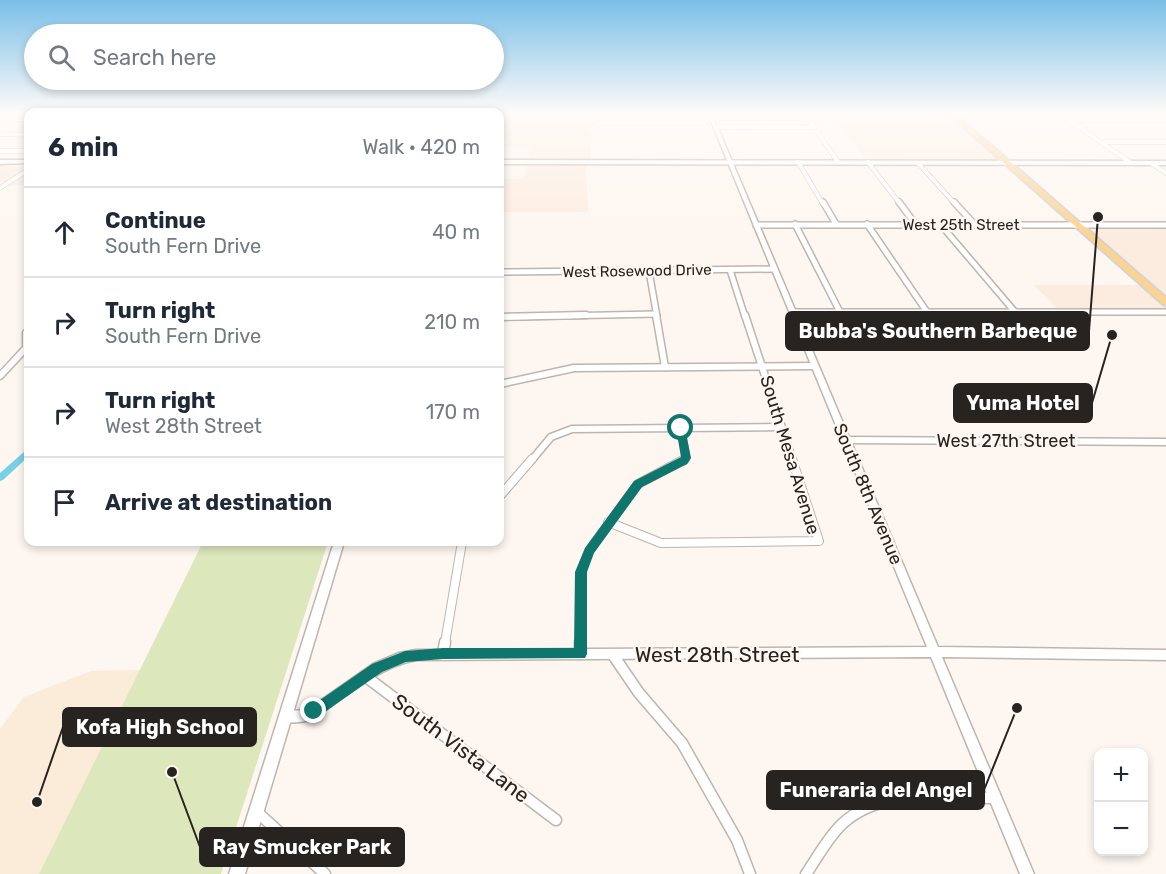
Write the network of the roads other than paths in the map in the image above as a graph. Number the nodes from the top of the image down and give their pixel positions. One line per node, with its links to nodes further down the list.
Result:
1 (726, 155): 6 (street, South 8th Avenue)
2 (833, 155): 8 (street)
3 (999, 155): 13 (main road)
4 (1119, 155): 14 (street)
5 (504, 162): 6 (main road)
6 (729, 162): 7 (main road); 23 (street, South 8th Avenue)
7 (798, 162): 8 (main road); 21 (street)
8 (838, 162): 9 (main road)
9 (868, 162): 12 (main road); 24 (street)
10 (0, 163): 11 (main road)
11 (24, 163)
12 (918, 163): 13 (main road); 26 (street)
13 (1008, 163): 14 (main road); 27 (main road)
14 (1131, 163): 15 (main road)
15 (1151, 163): 16 (main road); 18 (street)
16 (1166, 163)
17 (24, 173): 19 (street)
18 (1166, 173)
19 (0, 188)
20 (795, 224): 21 (street, West 25th Street); 23 (street, West 25th Street); 35 (street)
21 (836, 224): 22 (street, West 25th Street)
22 (867, 224): 24 (street, West 25th Street); 36 (street)
23 (756, 225): 29 (street, South 8th Avenue)
24 (916, 225): 25 (street, West 25th Street)
25 (941, 225): 26 (street, West 25th Street); 37 (street)
26 (975, 225): 27 (street, West 25th Street)
27 (1077, 225): 28 (street, West 25th Street); 33 (main road)
28 (1166, 225)
29 (774, 269): 30 (street, West Rosewood Drive); 34 (street, South 8th Avenue)
30 (730, 270): 31 (street, West Rosewood Drive); 43 (street, South Mesa Avenue)
31 (649, 271): 32 (street, West Rosewood Drive); 39 (street)
32 (504, 272)
33 (1166, 302)
34 (792, 312): 35 (street); 42 (street, South 8th Avenue)
35 (840, 312): 36 (street)
36 (927, 312): 37 (street)
37 (1015, 312): 38 (street)
38 (1166, 312)
39 (656, 314): 40 (street); 44 (street)
40 (504, 317)
41 (24, 351): 45 (street)
42 (815, 366): 43 (street); 49 (street, South 8th Avenue)
43 (762, 367): 44 (street); 47 (street, South Mesa Avenue)
44 (665, 368): 46 (street)
45 (0, 376)
46 (504, 383)
47 (781, 427): 48 (street); 52 (street, South Mesa Avenue)
48 (681, 428): 51 (street); 52 (street)
49 (846, 440): 50 (street, West 27th Street); 55 (street, South 8th Avenue)
50 (1166, 442)
51 (504, 491)
52 (609, 522): 57 (street)
53 (338, 546): 61 (main road)
54 (461, 546): 56 (street)
55 (934, 652): 58 (street, West 28th Street); 59 (street, West 28th Street); 62 (street, South 8th Avenue)
56 (443, 653): 57 (street, West 28th Street); 60 (street, West 28th Street)
57 (580, 654): 58 (street, West 28th Street)
58 (613, 655): 67 (street)
59 (1166, 655)
60 (365, 676): 61 (street, West 28th Street); 64 (street, South Vista Lane)
61 (285, 717): 63 (main road)
62 (995, 798): 68 (street); 69 (street, South 8th Avenue)
63 (256, 812): 65 (main road); 66 (street)
64 (556, 820)
65 (237, 874)
66 (325, 874)
67 (750, 874)
68 (806, 874)
69 (1027, 874)

